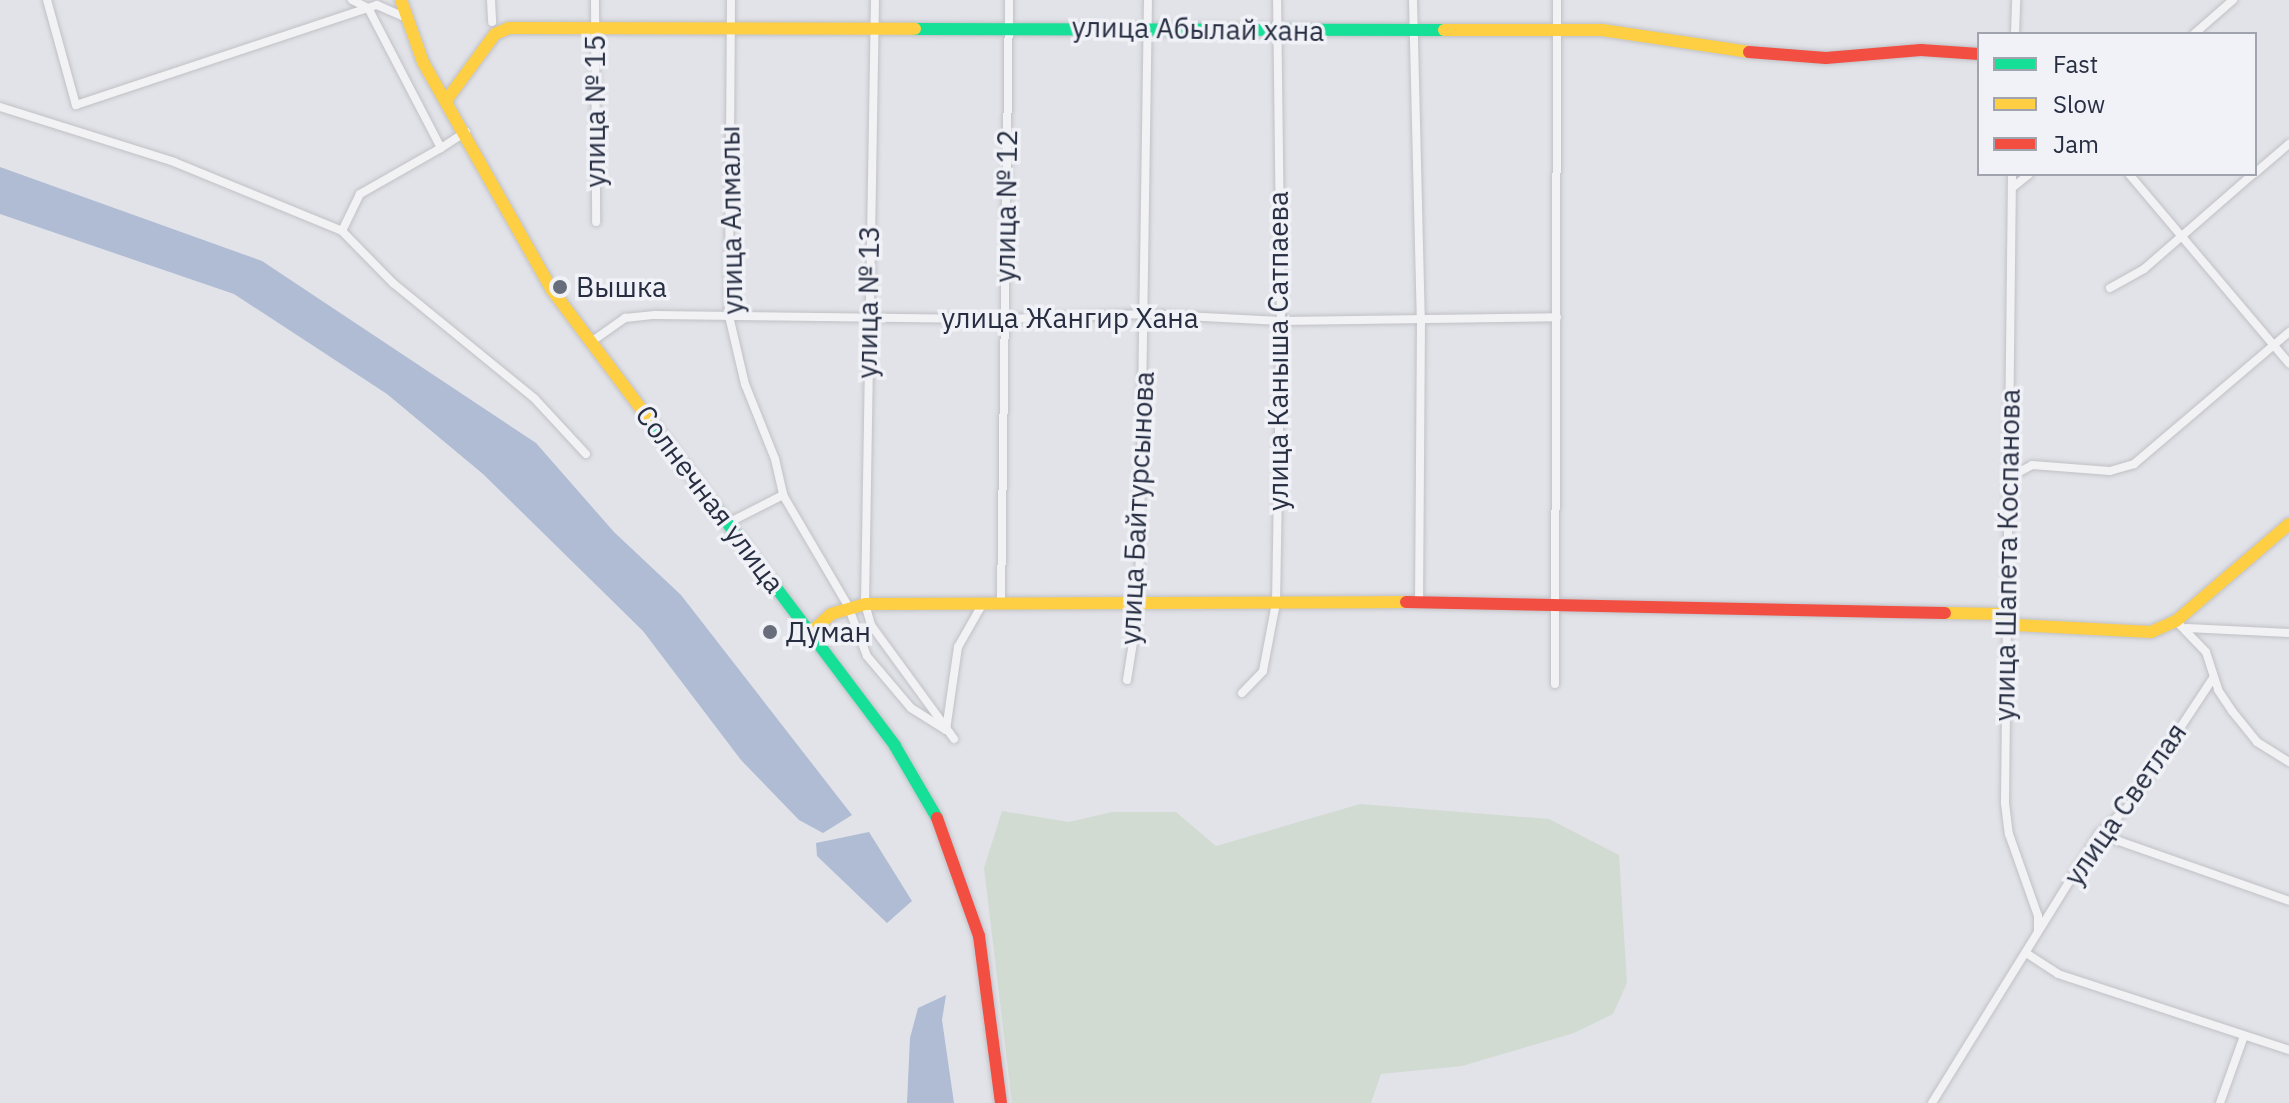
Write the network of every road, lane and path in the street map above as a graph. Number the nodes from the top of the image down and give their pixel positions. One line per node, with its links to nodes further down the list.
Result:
1 (47, 0): 15 (street)
2 (352, 0): 15 (street)
3 (401, 0): 16 (street, Солнечная улица)
4 (491, 0): 17 (street)
5 (595, 0): 18 (street, улица № 15)
6 (731, 0): 19 (street, улица Алмалы)
7 (875, 0): 20 (street, улица № 13)
8 (1009, 0): 21 (street, улица № 12)
9 (1148, 0): 22 (street, улица Байтурсынова)
10 (1277, 0): 25 (street, улица Каныша Сатпаева)
11 (1413, 0): 23 (street)
12 (1557, 0): 24 (street)
13 (2016, 0): 26 (street)
14 (2233, 0): 27 (street)
15 (368, 8): 16 (street); 33 (street)
16 (404, 17): 29 (street, Солнечная улица)
17 (492, 22)
18 (594, 27): 19 (street, улица Абылай хана); 29 (street, улица Абылай хана); 40 (street, улица № 15)
19 (731, 27): 20 (street, улица Абылай хана); 45 (street, улица Алмалы)
20 (875, 28): 21 (street, улица Абылай хана); 46 (street, улица № 13)
21 (1009, 28): 22 (street, улица Абылай хана); 48 (street, улица № 12)
22 (1148, 28): 25 (street, улица Абылай хана); 44 (street, улица Байтурсынова)
23 (1413, 30): 24 (street, улица Абылай хана); 25 (street, улица Абылай хана); 49 (street)
24 (1555, 30): 28 (street, улица Абылай хана); 47 (street)
25 (1276, 31): 50 (street, улица Каныша Сатпаева)
26 (2015, 32)
27 (2196, 32)
28 (1977, 54)
29 (448, 98): 31 (street, Солнечная улица)
30 (0, 107): 41 (street)
31 (466, 132): 33 (street); 52 (street, Солнечная улица)
32 (2289, 144): 34 (street)
33 (441, 148): 41 (street)
34 (2257, 171)
35 (2012, 176): 39 (street, улица Шапета Коспанова)
36 (2027, 176): 39 (street)
37 (2131, 176): 42 (street)
38 (2250, 176): 42 (street)
39 (2012, 188): 56 (street, улица Шапета Коспанова)
40 (596, 222)
41 (342, 231): 55 (street)
42 (2180, 234): 43 (street); 53 (street)
43 (2110, 288)
44 (1145, 314): 48 (street, улица Жангир Хана); 50 (street, улица Жангир Хана); 65 (street, улица Байтурсынова)
45 (729, 316): 46 (street, улица Жангир Хана); 52 (street, улица Жангир Хана); 57 (street, улица Алмалы)
46 (866, 317): 48 (street, улица Жангир Хана); 62 (street, улица № 13)
47 (1557, 317): 49 (street, улица Жангир Хана); 67 (street)
48 (1004, 319): 63 (street, улица № 12)
49 (1421, 320): 50 (street, улица Жангир Хана); 60 (street)
50 (1281, 321): 61 (street, улица Каныша Сатпаева)
51 (2289, 332): 53 (street)
52 (591, 342): 58 (street, Солнечная улица)
53 (2274, 345): 54 (street); 56 (street)
54 (2289, 363)
55 (586, 454)
56 (2008, 478): 68 (street, улица Шапета Коспанова)
57 (783, 495): 58 (street); 66 (street, улица Алмалы)
58 (728, 523): 70 (street, Солнечная улица)
59 (2289, 524): 69 (street)
60 (1419, 602): 61 (street); 67 (street)
61 (1276, 603): 65 (street); 75 (street, улица Каныша Сатпаева)
62 (865, 604): 64 (street); 66 (street); 76 (street)
63 (1001, 604): 64 (street); 65 (street)
64 (982, 605): 76 (street)
65 (1139, 605): 73 (street, улица Байтурсынова)
66 (848, 606): 70 (street); 76 (street, улица Алмалы)
67 (1551, 607): 68 (street); 74 (street)
68 (2004, 614): 69 (street); 81 (street, улица Шапета Коспанова)
69 (2181, 625): 71 (street); 72 (street)
70 (810, 633): 85 (street, Солнечная улица)
71 (2289, 633)
72 (2213, 678): 78 (street); 79 (street, улица Светлая)
73 (1127, 680)
74 (1555, 684)
75 (1242, 693)
76 (946, 730): 77 (street)
77 (954, 739)
78 (2289, 762)
79 (2099, 834): 80 (street); 81 (street, улица Светлая)
80 (2289, 901)
81 (2038, 931): 82 (street, улица Светлая)
82 (2026, 953): 83 (street); 86 (street, улица Светлая)
83 (2244, 1036): 84 (street); 87 (street)
84 (2289, 1050)
85 (1001, 1103)
86 (1932, 1103)
87 (2220, 1103)

